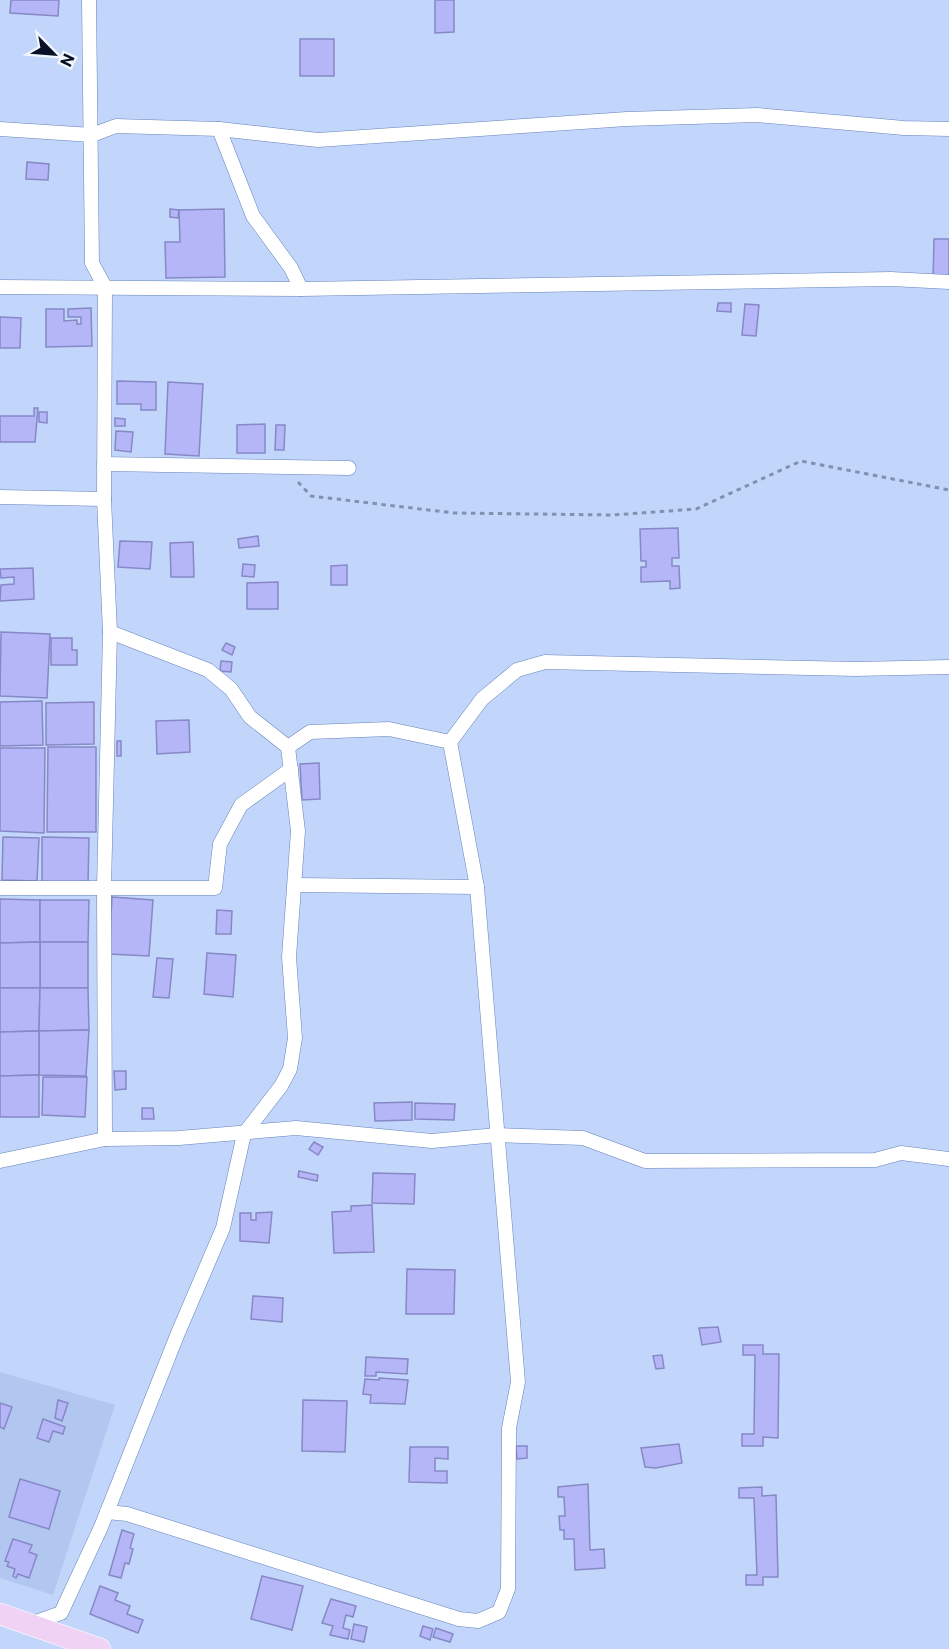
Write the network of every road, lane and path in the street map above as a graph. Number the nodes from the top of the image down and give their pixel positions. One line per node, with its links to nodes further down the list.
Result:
1 (89, 0): 5 (street)
2 (0, 129): 5 (street)
3 (219, 129): 4 (street); 5 (street); 9 (street)
4 (949, 129)
5 (92, 135): 8 (street)
6 (949, 282): 9 (street)
7 (0, 287): 8 (street)
8 (105, 287): 9 (street); 10 (street)
9 (301, 289)
10 (104, 464): 11 (street); 15 (street)
11 (284, 467): 12 (street); 13 (path)
12 (348, 468)
13 (949, 490)
14 (0, 497): 15 (street)
15 (104, 500): 16 (street)
16 (110, 632): 19 (street); 24 (street)
17 (949, 667): 18 (street)
18 (450, 742): 19 (street); 22 (street)
19 (288, 747): 20 (street)
20 (291, 769): 21 (street); 24 (street)
21 (295, 885): 22 (street); 25 (street)
22 (477, 887): 26 (street)
23 (0, 888): 24 (street)
24 (104, 888): 27 (street)
25 (244, 1134): 26 (street); 27 (street); 30 (street)
26 (496, 1135): 28 (street); 30 (street)
27 (105, 1139): 29 (street)
28 (949, 1159)
29 (0, 1161)
30 (107, 1512): 32 (street)
31 (0, 1614): 32 (main road)
32 (29, 1624): 33 (main road)
33 (100, 1649)

